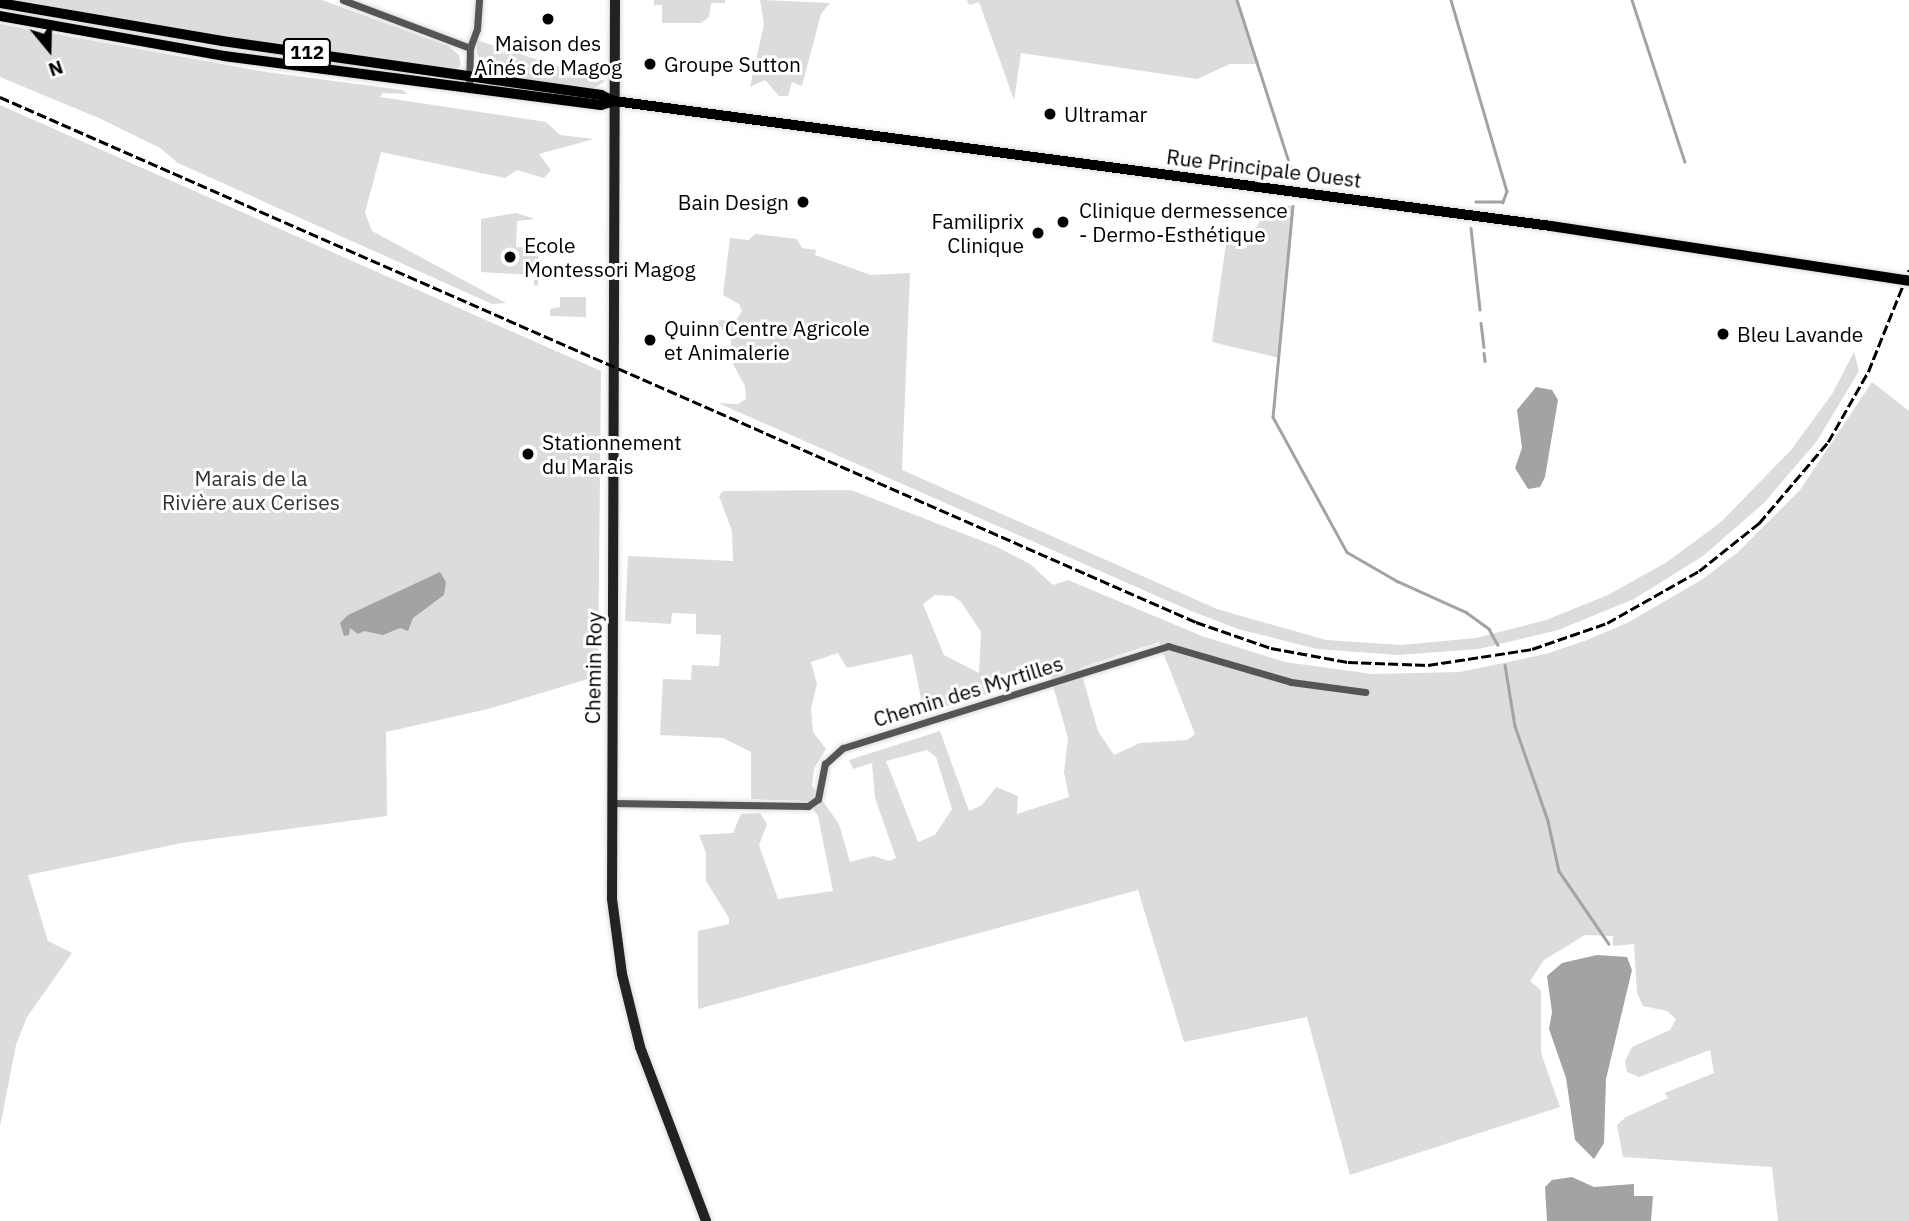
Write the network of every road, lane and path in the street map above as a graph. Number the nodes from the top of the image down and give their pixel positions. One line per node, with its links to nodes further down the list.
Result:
1 (343, 0): 6 (street)
2 (479, 0): 6 (street)
3 (615, 0): 8 (street, Chemin Roy)
4 (5, 2): 5 (street); 7 (main road, Rue Principale Ouest / 112)
5 (2, 16): 7 (main road, Rue Principale Ouest / 112)
6 (470, 48): 7 (street)
7 (469, 83): 8 (main road, Rue Principale Ouest / 112)
8 (614, 101): 9 (main road, Rue Principale Ouest / 112); 11 (street, Chemin Roy)
9 (1909, 281)
10 (1365, 692): 11 (street, Chemin des Myrtilles)
11 (611, 803): 12 (street, Chemin Roy)
12 (706, 1221)

